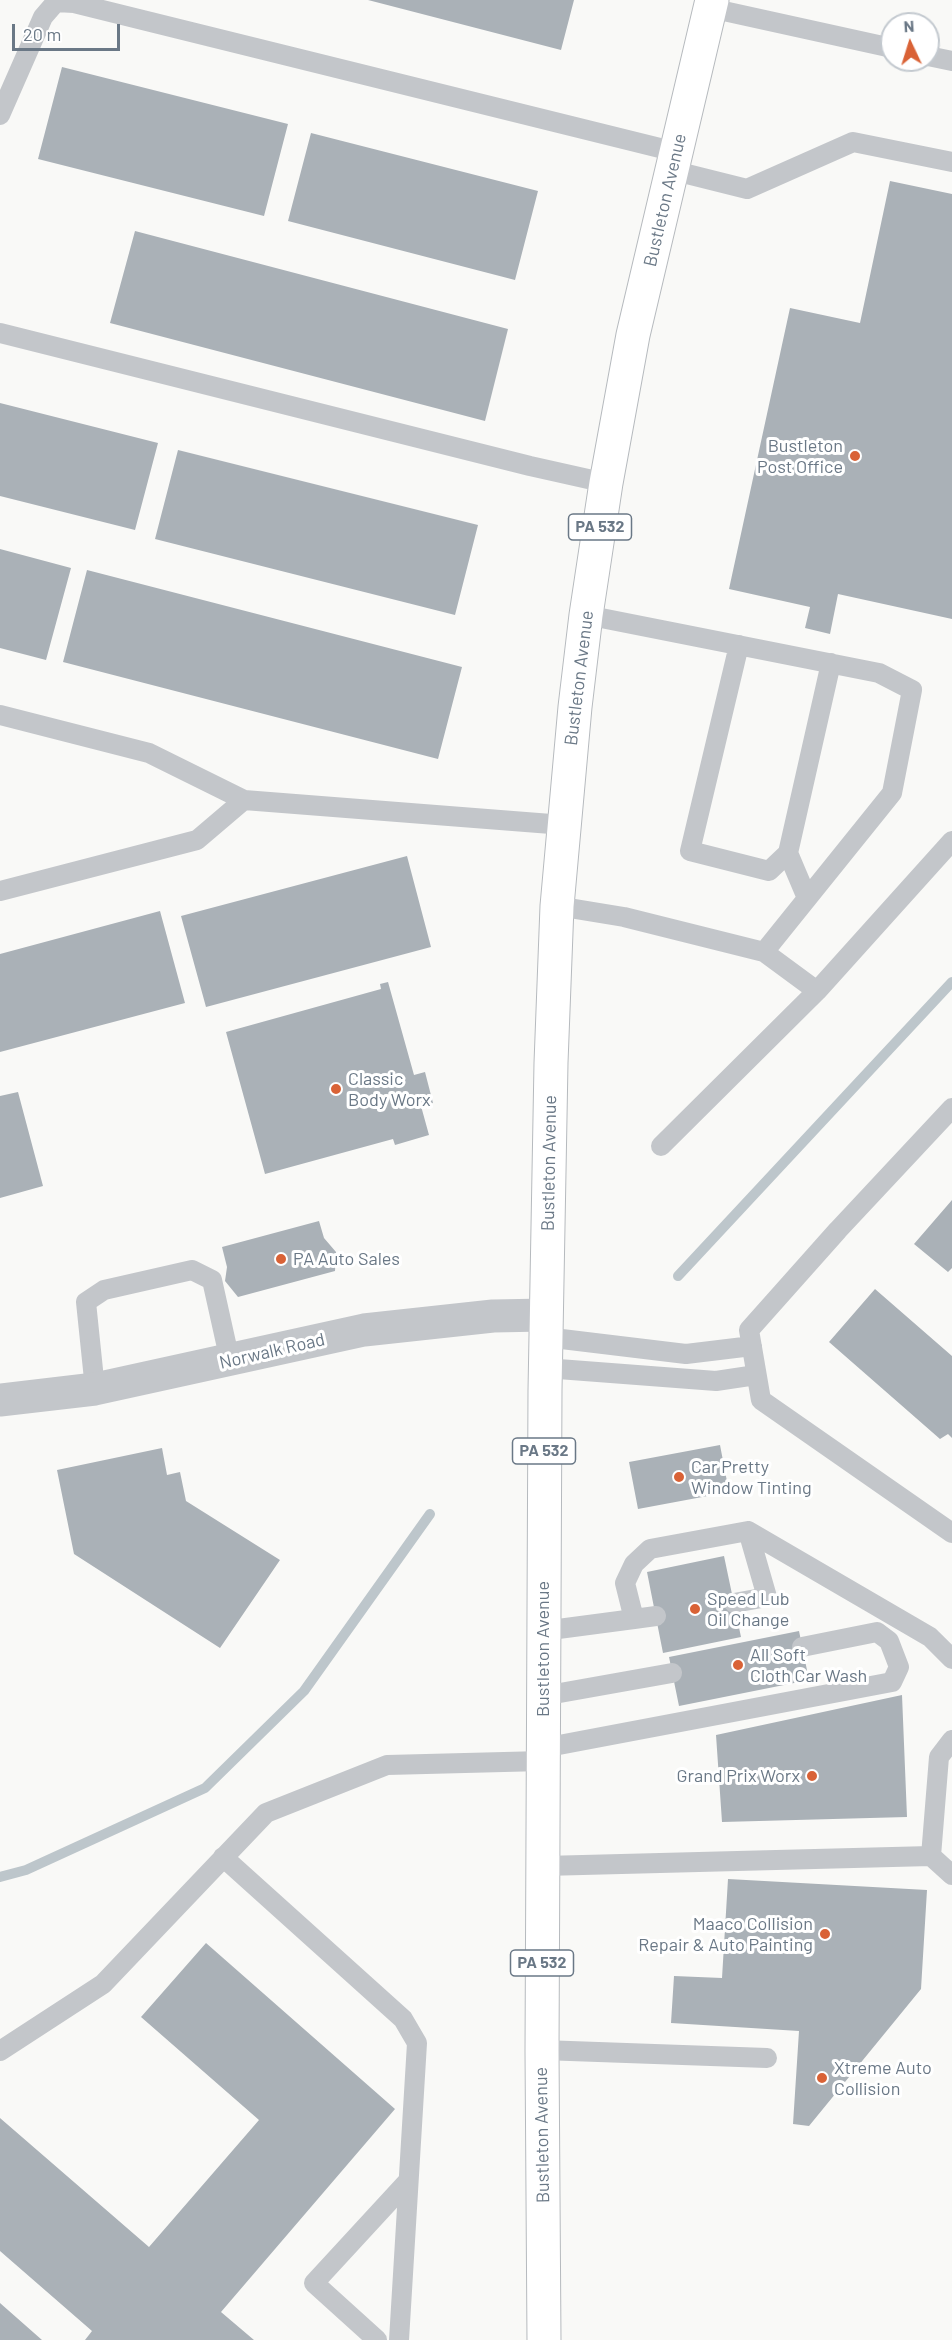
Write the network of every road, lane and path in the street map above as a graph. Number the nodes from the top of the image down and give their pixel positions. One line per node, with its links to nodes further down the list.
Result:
1 (711, 4): 2 (lane); 4 (main road, Bustleton Avenue / PA 532)
2 (880, 45)
3 (0, 115): 4 (lane)
4 (673, 161): 5 (lane); 7 (main road, Bustleton Avenue / PA 532)
5 (952, 162)
6 (0, 333): 7 (lane)
7 (606, 483): 8 (main road, Bustleton Avenue / PA 532)
8 (586, 615): 9 (lane); 13 (main road, Bustleton Avenue / PA 532)
9 (739, 645): 10 (lane); 15 (lane)
10 (831, 663): 15 (lane); 17 (lane)
11 (0, 715): 12 (lane)
12 (244, 800): 13 (lane); 16 (lane)
13 (564, 825): 18 (main road, Bustleton Avenue / PA 532)
14 (952, 841): 20 (lane)
15 (788, 853): 17 (lane)
16 (0, 891)
17 (807, 898): 19 (lane)
18 (557, 906): 19 (lane); 23 (main road, Bustleton Avenue / PA 532)
19 (764, 952): 20 (lane)
20 (817, 991): 22 (lane)
21 (952, 1108): 24 (lane)
22 (661, 1146)
23 (545, 1340): 24 (lane); 25 (street, Norwalk Road); 26 (lane); 34 (main road, Bustleton Avenue / PA 532)
24 (752, 1346): 26 (lane)
25 (230, 1361): 27 (street, Norwalk Road); 27 (lane)
26 (756, 1375): 30 (lane)
27 (95, 1389): 28 (street, Norwalk Road)
28 (0, 1400)
29 (748, 1531): 31 (lane); 33 (lane); 35 (lane)
30 (952, 1533)
31 (734, 1603)
32 (656, 1616): 33 (lane)
33 (634, 1619): 34 (lane)
34 (543, 1631): 40 (main road, Bustleton Avenue / PA 532)
35 (930, 1637): 36 (lane); 38 (lane)
36 (889, 1641): 37 (lane); 42 (lane)
37 (802, 1647)
38 (952, 1659)
39 (672, 1673): 40 (lane)
40 (543, 1696): 42 (main road, Bustleton Avenue / PA 532)
41 (952, 1740): 43 (lane)
42 (543, 1755): 44 (lane); 45 (main road, Bustleton Avenue / PA 532)
43 (931, 1856): 45 (lane); 46 (lane)
44 (223, 1857): 48 (lane); 50 (lane)
45 (543, 1866): 47 (main road, Bustleton Avenue / PA 532)
46 (952, 1875)
47 (542, 2050): 49 (lane); 53 (main road, Bustleton Avenue / PA 532)
48 (0, 2051)
49 (767, 2058)
50 (408, 2181): 51 (lane); 52 (lane)
51 (377, 2340)
52 (399, 2340)
53 (544, 2340)

